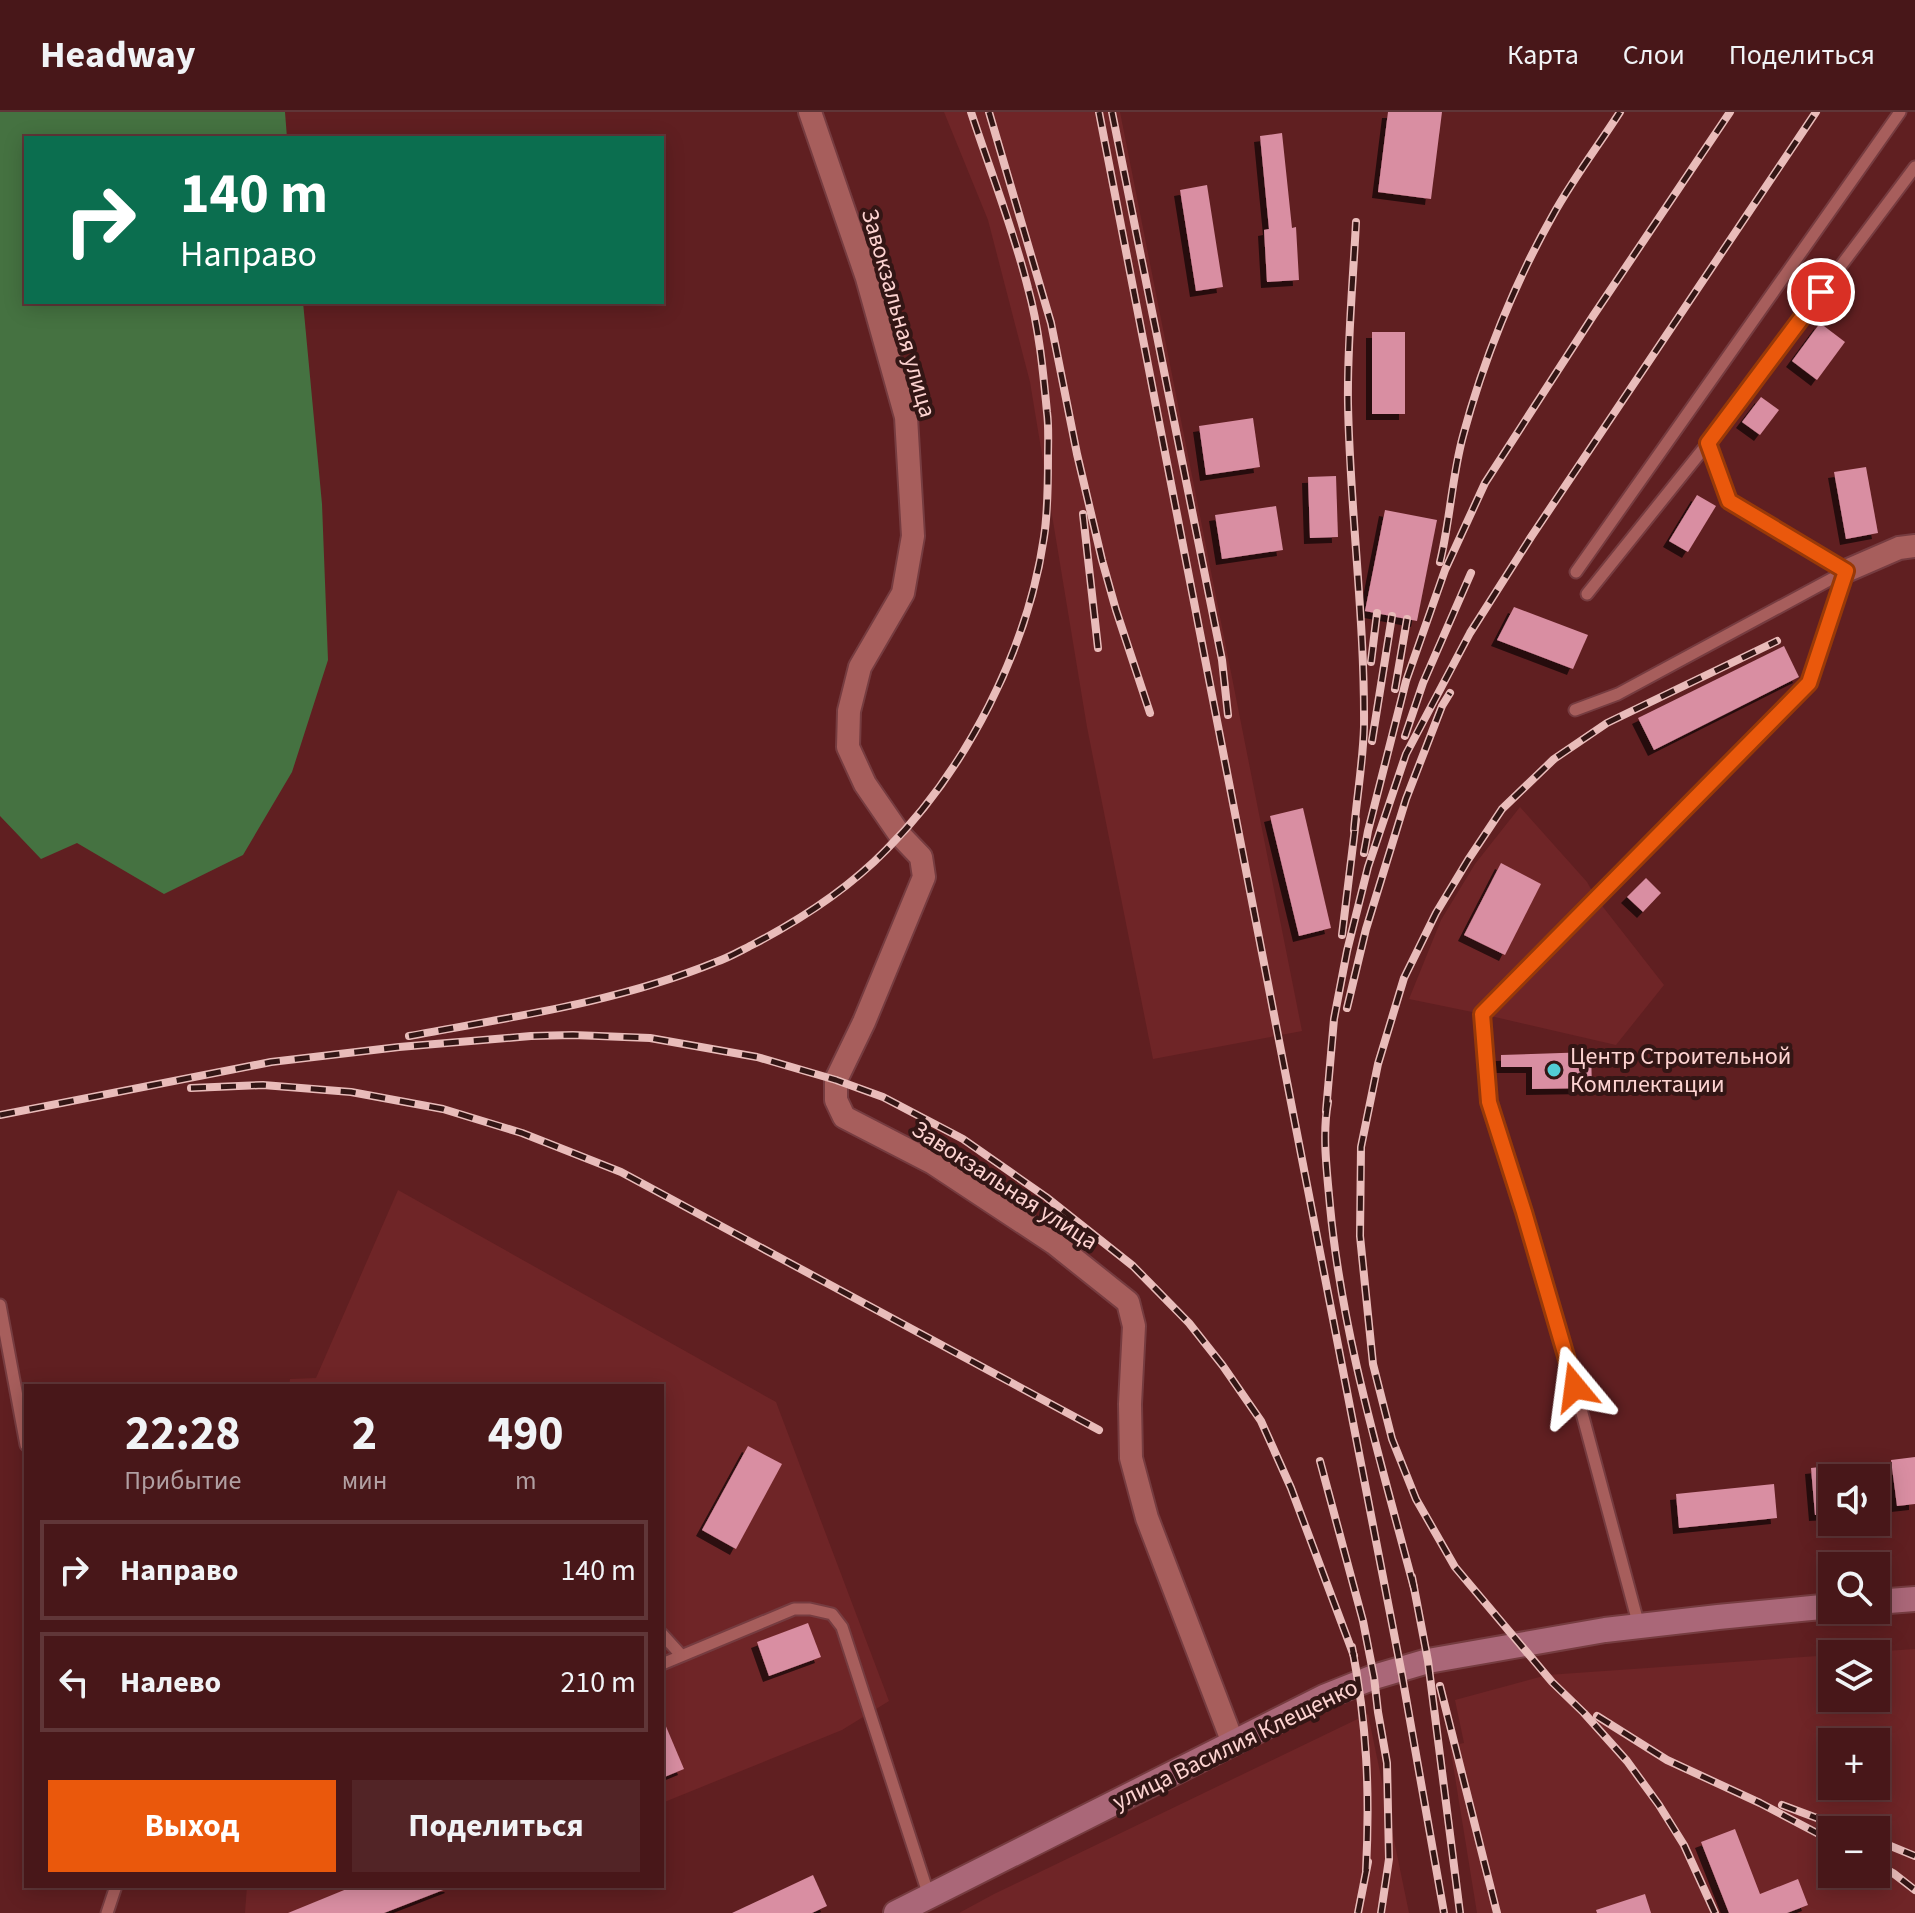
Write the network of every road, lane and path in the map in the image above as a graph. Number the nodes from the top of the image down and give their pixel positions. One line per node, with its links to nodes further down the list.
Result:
1 (810, 112): 19 (street, Завокзальная улица)
2 (1900, 112): 7 (lane)
3 (1915, 167): 4 (lane)
4 (1708, 443): 6 (lane); 8 (lane)
5 (1915, 546): 6 (street)
6 (1846, 571): 9 (lane); 15 (lane)
7 (1576, 572)
8 (1587, 594)
9 (1575, 710)
10 (0, 1305): 11 (lane)
11 (24, 1434)
12 (1915, 1599): 13 (street)
13 (1890, 1601)
14 (1818, 1607): 15 (street, улица Василия Клещенко)
15 (1639, 1626): 19 (street, улица Василия Клещенко)
16 (664, 1636): 17 (lane)
17 (681, 1655): 18 (lane); 21 (lane)
18 (664, 1663)
19 (1233, 1743): 21 (street, улица Василия Клещенко)
20 (115, 1888): 22 (lane)
21 (929, 1896): 23 (street, улица Василия Клещенко)
22 (107, 1913)
23 (896, 1913)

